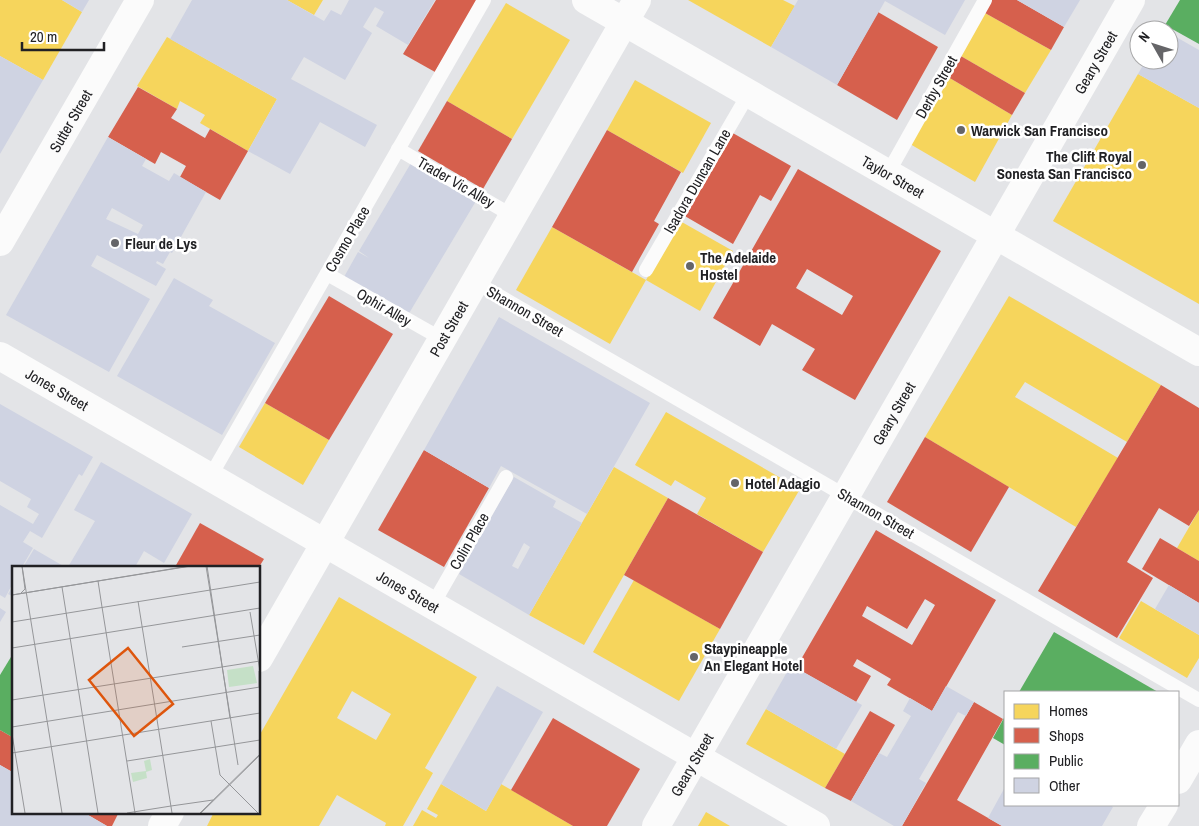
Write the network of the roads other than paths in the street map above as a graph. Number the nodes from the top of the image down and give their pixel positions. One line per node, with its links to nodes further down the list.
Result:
1 (140, 0): 12 (main road, Sutter Street)
2 (484, 0): 8 (lane, Cosmo Place)
3 (586, 0): 6 (main road, Taylor Street)
4 (985, 0): 9 (lane, Derby Street)
5 (1131, 0): 11 (main road, Geary Street)
6 (631, 11): 7 (main road, Taylor Street); 10 (main road, Post Street)
7 (749, 93): 9 (main road, Taylor Street); 13 (lane, Isadora Duncan Lane)
8 (398, 149): 10 (lane, Trader Vic Alley); 14 (lane, Cosmo Place)
9 (888, 173): 11 (main road, Taylor Street)
10 (513, 216): 15 (main road, Post Street)
11 (996, 236): 17 (main road, Taylor Street); 21 (main road, Geary Street)
12 (0, 242)
13 (646, 270)
14 (326, 274): 16 (lane, Ophir Alley); 19 (lane, Cosmo Place)
15 (475, 282): 16 (main road, Post Street); 21 (lane, Shannon Street)
16 (442, 339): 22 (main road, Post Street)
17 (1199, 352)
18 (0, 356): 19 (main road, Jones Street)
19 (210, 477): 22 (main road, Jones Street)
20 (506, 477): 23 (lane, Colin Place)
21 (846, 496): 25 (lane, Shannon Street); 27 (main road, Geary Street)
22 (325, 543): 23 (main road, Jones Street); 24 (main road, Post Street)
23 (432, 606): 27 (main road, Jones Street)
24 (260, 656)
25 (1199, 700)
26 (1199, 744): 28 (main road)
27 (696, 757): 32 (main road, Geary Street); 33 (main road, Jones Street)
28 (1179, 778)
29 (1163, 806): 34 (main road)
30 (169, 814): 31 (main road)
31 (162, 826)
32 (656, 826)
33 (816, 826)
34 (1151, 826)

